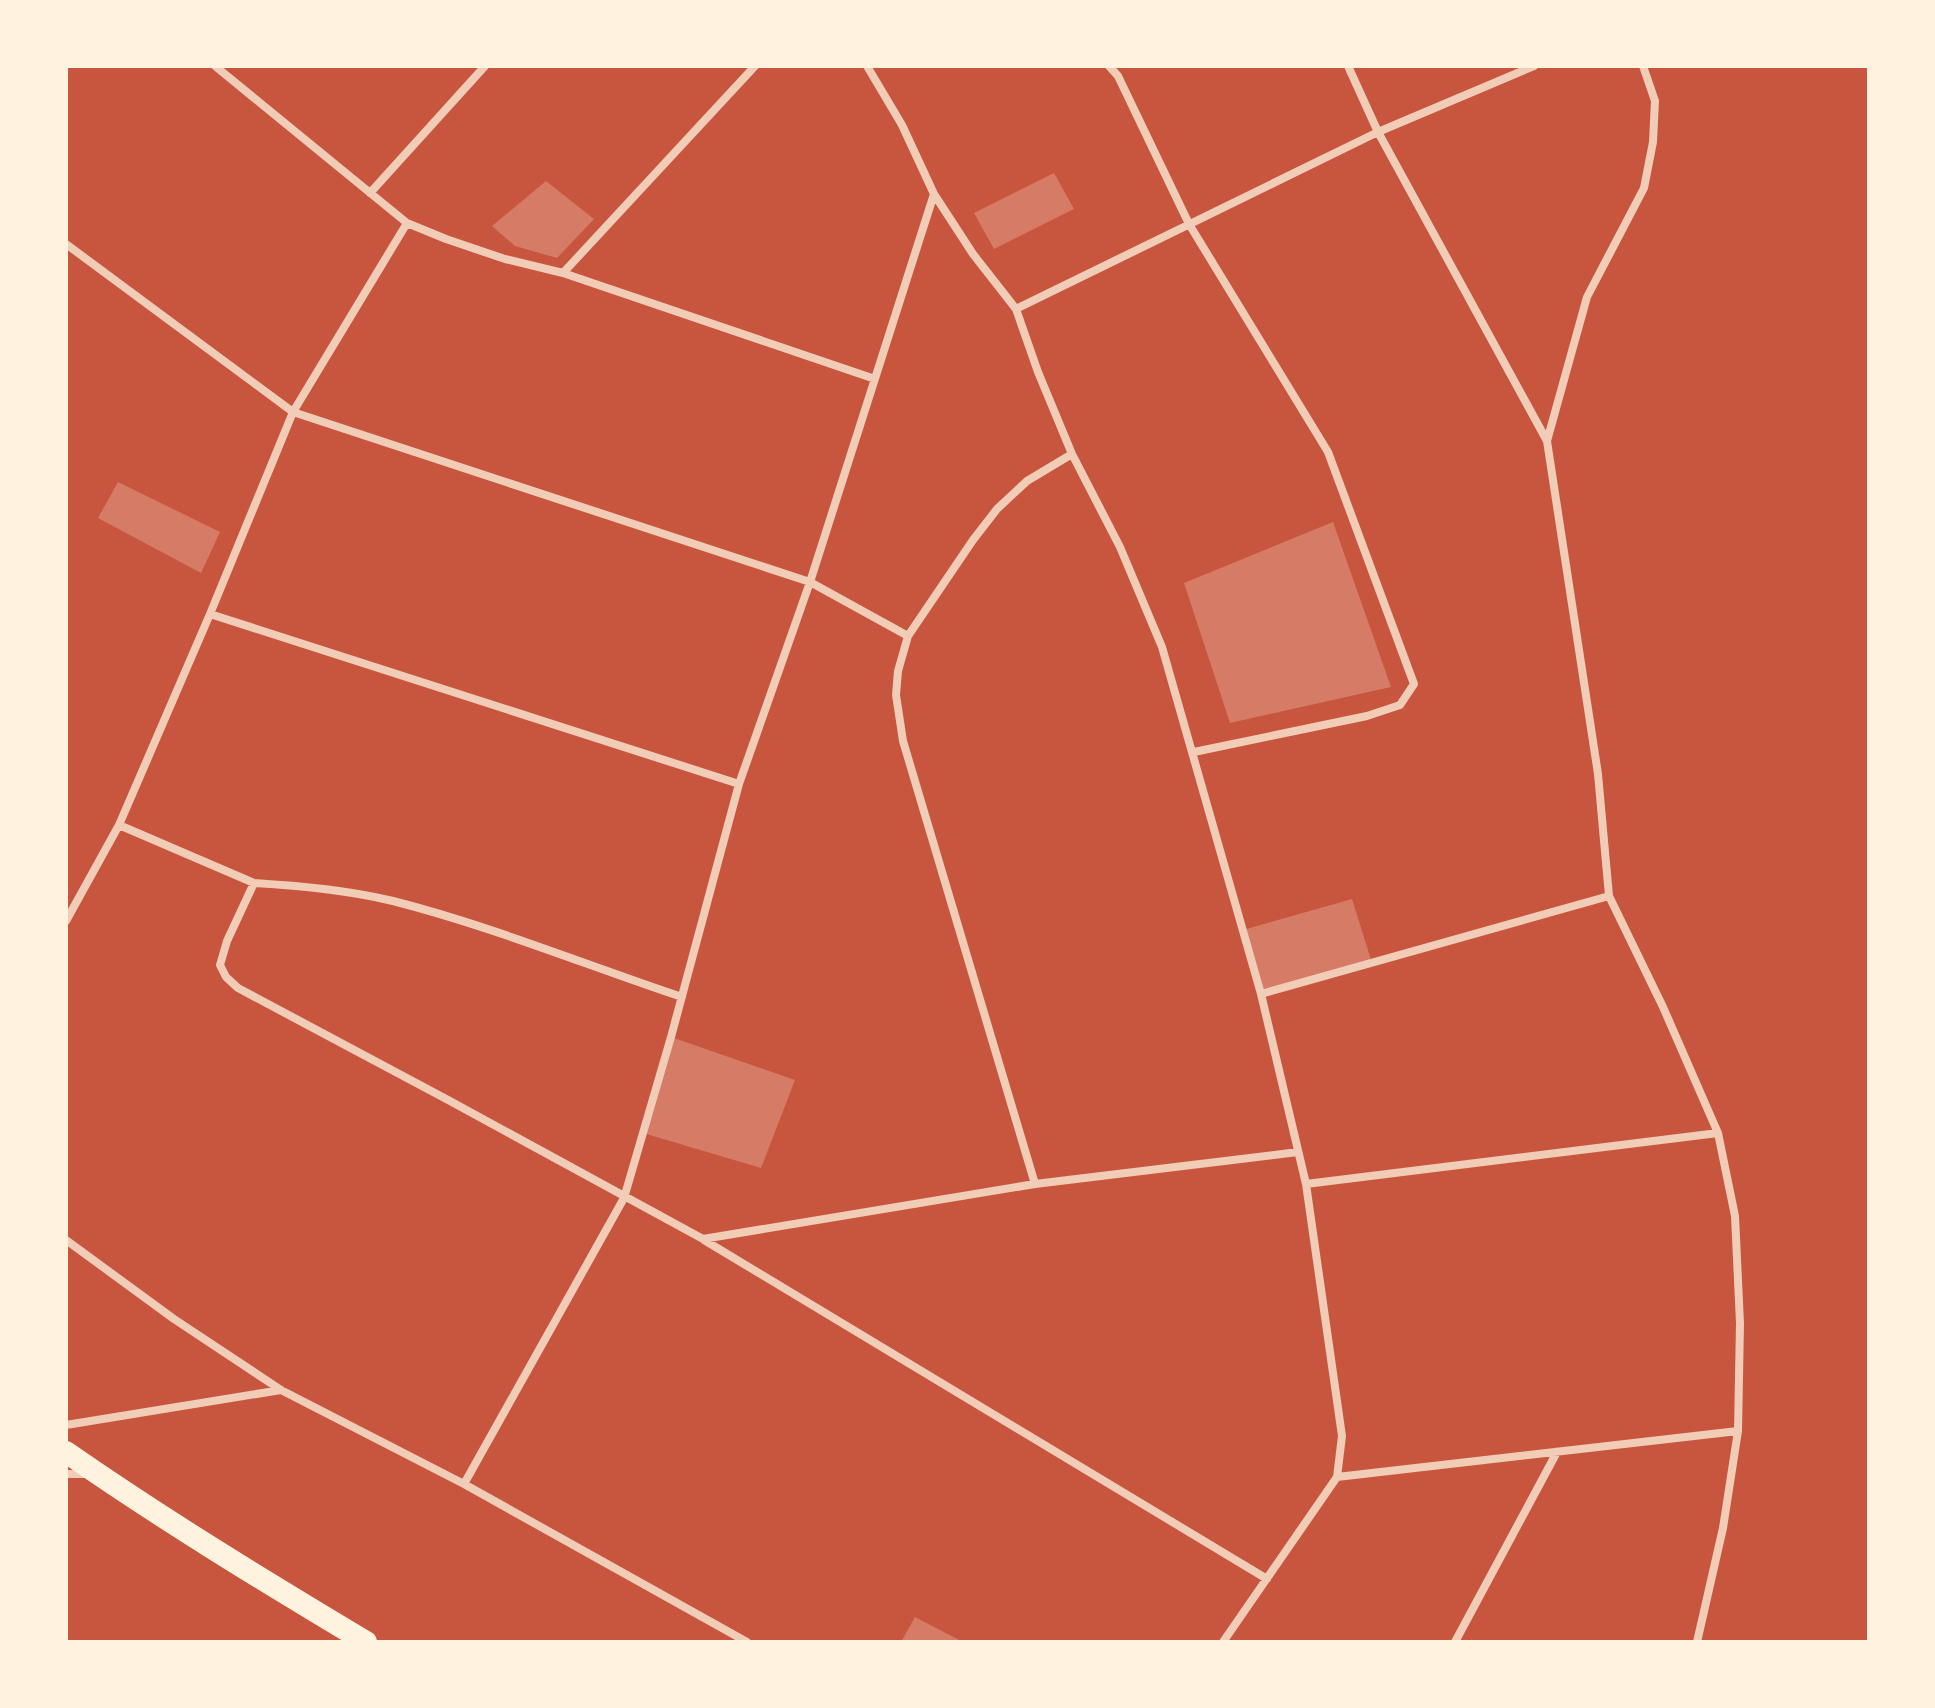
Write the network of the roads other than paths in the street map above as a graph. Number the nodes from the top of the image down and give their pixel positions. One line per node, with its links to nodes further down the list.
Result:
1 (215, 66): 10 (street)
2 (485, 66): 10 (street)
3 (755, 66): 15 (street)
4 (867, 66): 11 (street)
5 (1109, 66): 13 (street)
6 (1348, 66): 9 (street)
7 (1534, 66): 9 (street)
8 (1643, 66): 19 (street)
9 (1378, 132): 13 (street); 19 (street)
10 (370, 193): 12 (street)
11 (934, 194): 16 (street); 17 (street)
12 (407, 223): 15 (street); 18 (street)
13 (1189, 224): 16 (street); 24 (street)
14 (66, 244): 18 (street)
15 (563, 273): 17 (street)
16 (1016, 309): 20 (street)
17 (875, 379): 21 (street)
18 (293, 412): 21 (street); 22 (street)
19 (1547, 441): 28 (street)
20 (1072, 454): 23 (street); 24 (street)
21 (810, 582): 23 (street); 25 (street)
22 (210, 614): 25 (street); 26 (street)
23 (908, 636): 34 (street)
24 (1194, 752): 30 (street)
25 (739, 784): 31 (street)
26 (119, 825): 27 (street); 29 (street)
27 (254, 883): 31 (street); 36 (street)
28 (1609, 896): 30 (street); 32 (street)
29 (66, 921)
30 (1261, 994): 33 (street)
31 (682, 997): 36 (street)
32 (1718, 1133): 35 (street); 41 (street)
33 (1298, 1152): 34 (street); 35 (street)
34 (1035, 1184): 37 (street)
35 (1306, 1184): 46 (street)
36 (624, 1198): 37 (street); 47 (street)
37 (703, 1239): 48 (street)
38 (66, 1240): 39 (street)
39 (281, 1390): 40 (street); 47 (street)
40 (66, 1425)
41 (1738, 1431): 43 (street); 53 (street)
42 (66, 1452): 45 (highway)
43 (1557, 1452): 46 (street); 52 (street)
44 (66, 1474): 45 (street)
45 (98, 1474): 49 (highway)
46 (1337, 1477): 48 (street)
47 (464, 1484): 50 (street)
48 (1267, 1579): 51 (street)
49 (366, 1642)
50 (747, 1642)
51 (1223, 1642)
52 (1455, 1642)
53 (1697, 1642)

